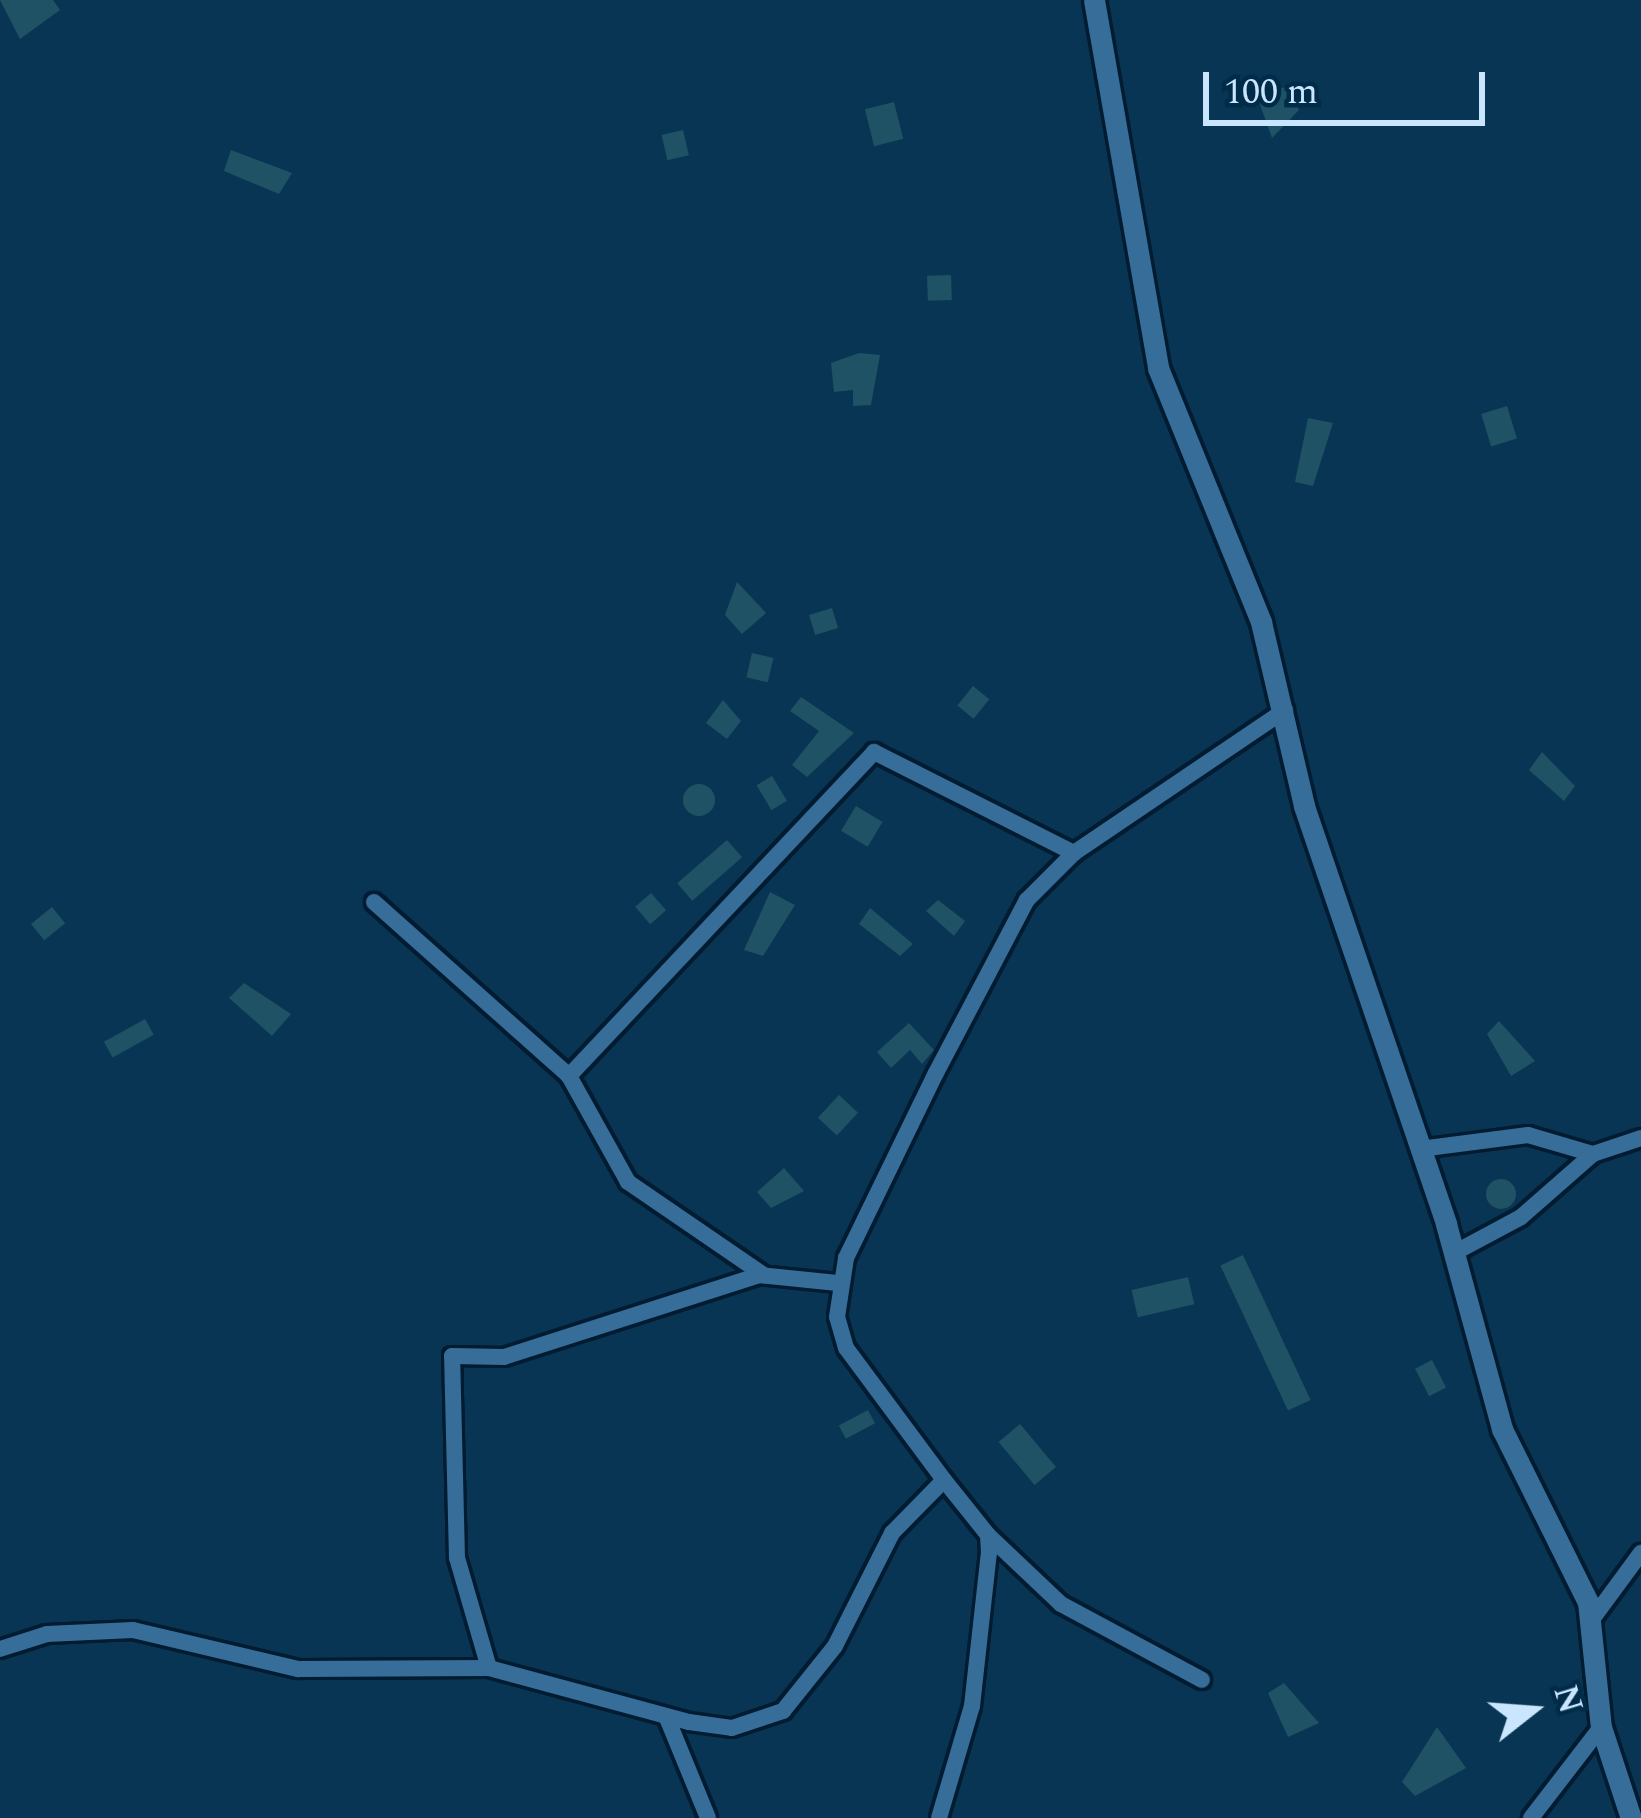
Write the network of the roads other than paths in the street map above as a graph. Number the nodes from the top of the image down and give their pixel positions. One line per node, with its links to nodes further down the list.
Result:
1 (1094, 0): 2 (street)
2 (1285, 710): 3 (street); 7 (street)
3 (1074, 853): 5 (street); 11 (street)
4 (374, 902): 5 (street)
5 (569, 1076): 10 (street)
6 (1641, 1138): 8 (street)
7 (1420, 1149): 8 (street); 9 (street)
8 (1593, 1154): 9 (street)
9 (1454, 1253): 15 (street)
10 (764, 1275): 11 (street); 17 (street)
11 (838, 1283): 12 (street)
12 (944, 1480): 13 (street); 19 (street)
13 (988, 1535): 18 (street); 22 (street)
14 (1641, 1553): 15 (street)
15 (1593, 1618): 20 (street)
16 (0, 1649): 17 (street)
17 (490, 1668): 19 (street)
18 (1202, 1680)
19 (667, 1718): 21 (street)
20 (1601, 1726): 23 (street); 24 (street)
21 (708, 1818)
22 (939, 1818)
23 (1531, 1818)
24 (1631, 1818)

